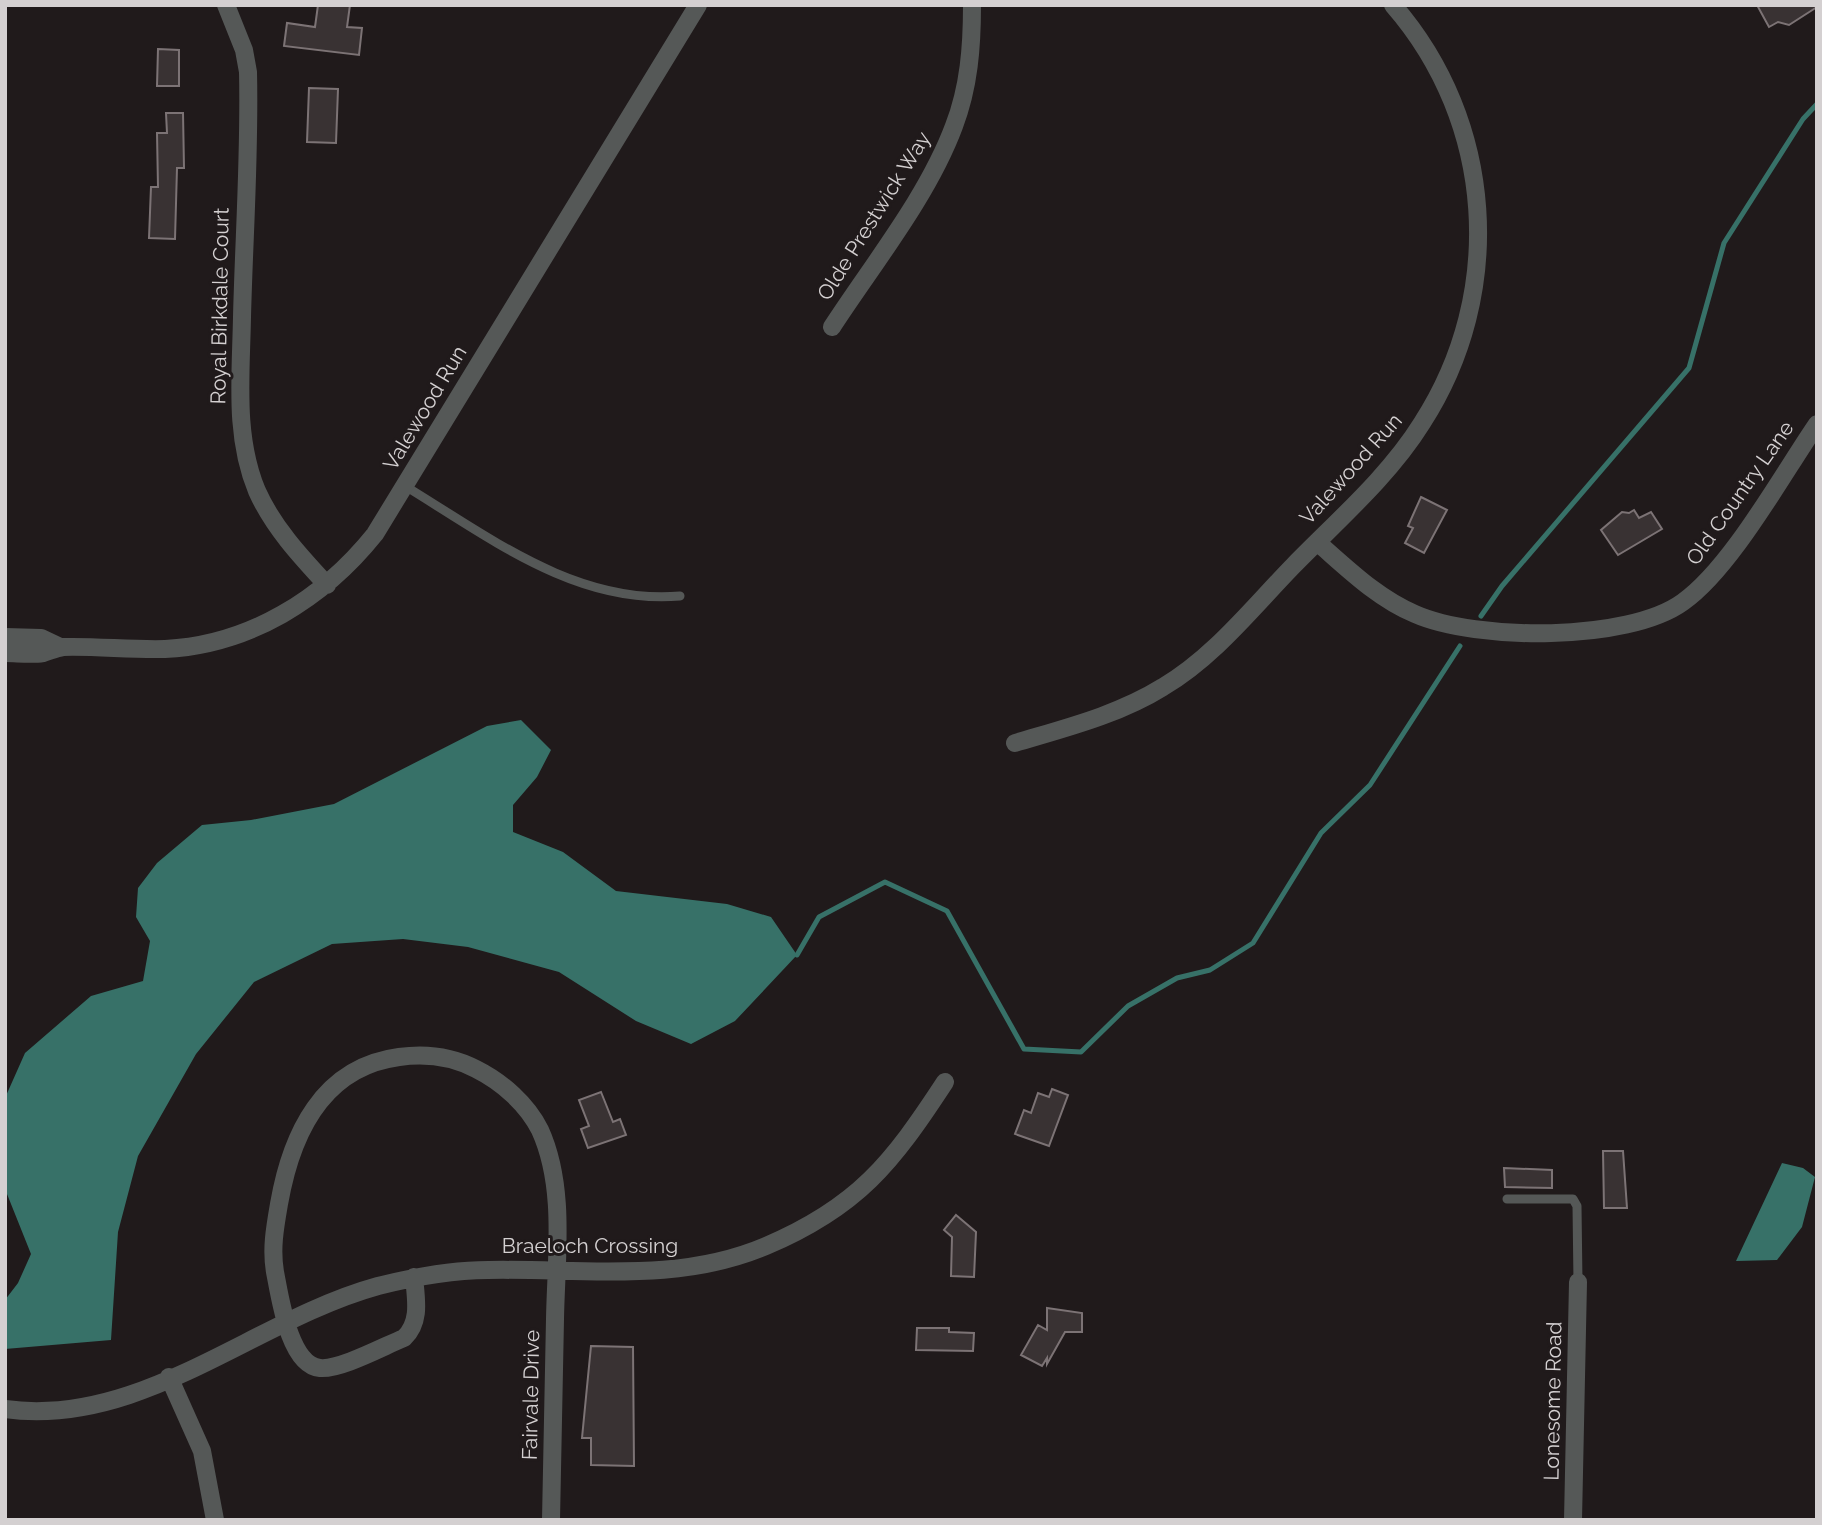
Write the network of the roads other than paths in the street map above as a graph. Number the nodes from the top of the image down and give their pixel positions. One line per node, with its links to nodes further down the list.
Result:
1 (226, 5): 9 (street, Royal Birkdale Court)
2 (698, 5): 7 (street, Valewood Run)
3 (972, 5): 5 (street, Olde Prestwick Way)
4 (1392, 5): 8 (street, Valewood Run)
5 (832, 327)
6 (1817, 424): 8 (street, Old Country Lane)
7 (405, 486): 9 (street, Valewood Run); 10 (lane)
8 (1317, 542): 14 (street, Valewood Run)
9 (327, 585): 12 (street, Valewood Run)
10 (680, 596)
11 (5, 637): 12 (street, Valewood Run)
12 (60, 647): 13 (street, Valewood Run)
13 (5, 653)
14 (1015, 743)
15 (945, 1082): 17 (street, Braeloch Crossing)
16 (1507, 1199): 19 (lane)
17 (556, 1271): 18 (street, Braeloch Crossing); 20 (street, Fairvale Drive); 24 (street, Fairvale Drive)
18 (414, 1277): 20 (street, Braeloch Crossing); 20 (street)
19 (1578, 1282): 25 (street, Lonesome Road)
20 (287, 1324): 21 (street, Braeloch Crossing)
21 (169, 1377): 22 (street, Braeloch Crossing); 23 (street)
22 (5, 1409)
23 (215, 1520)
24 (551, 1520)
25 (1573, 1520)

